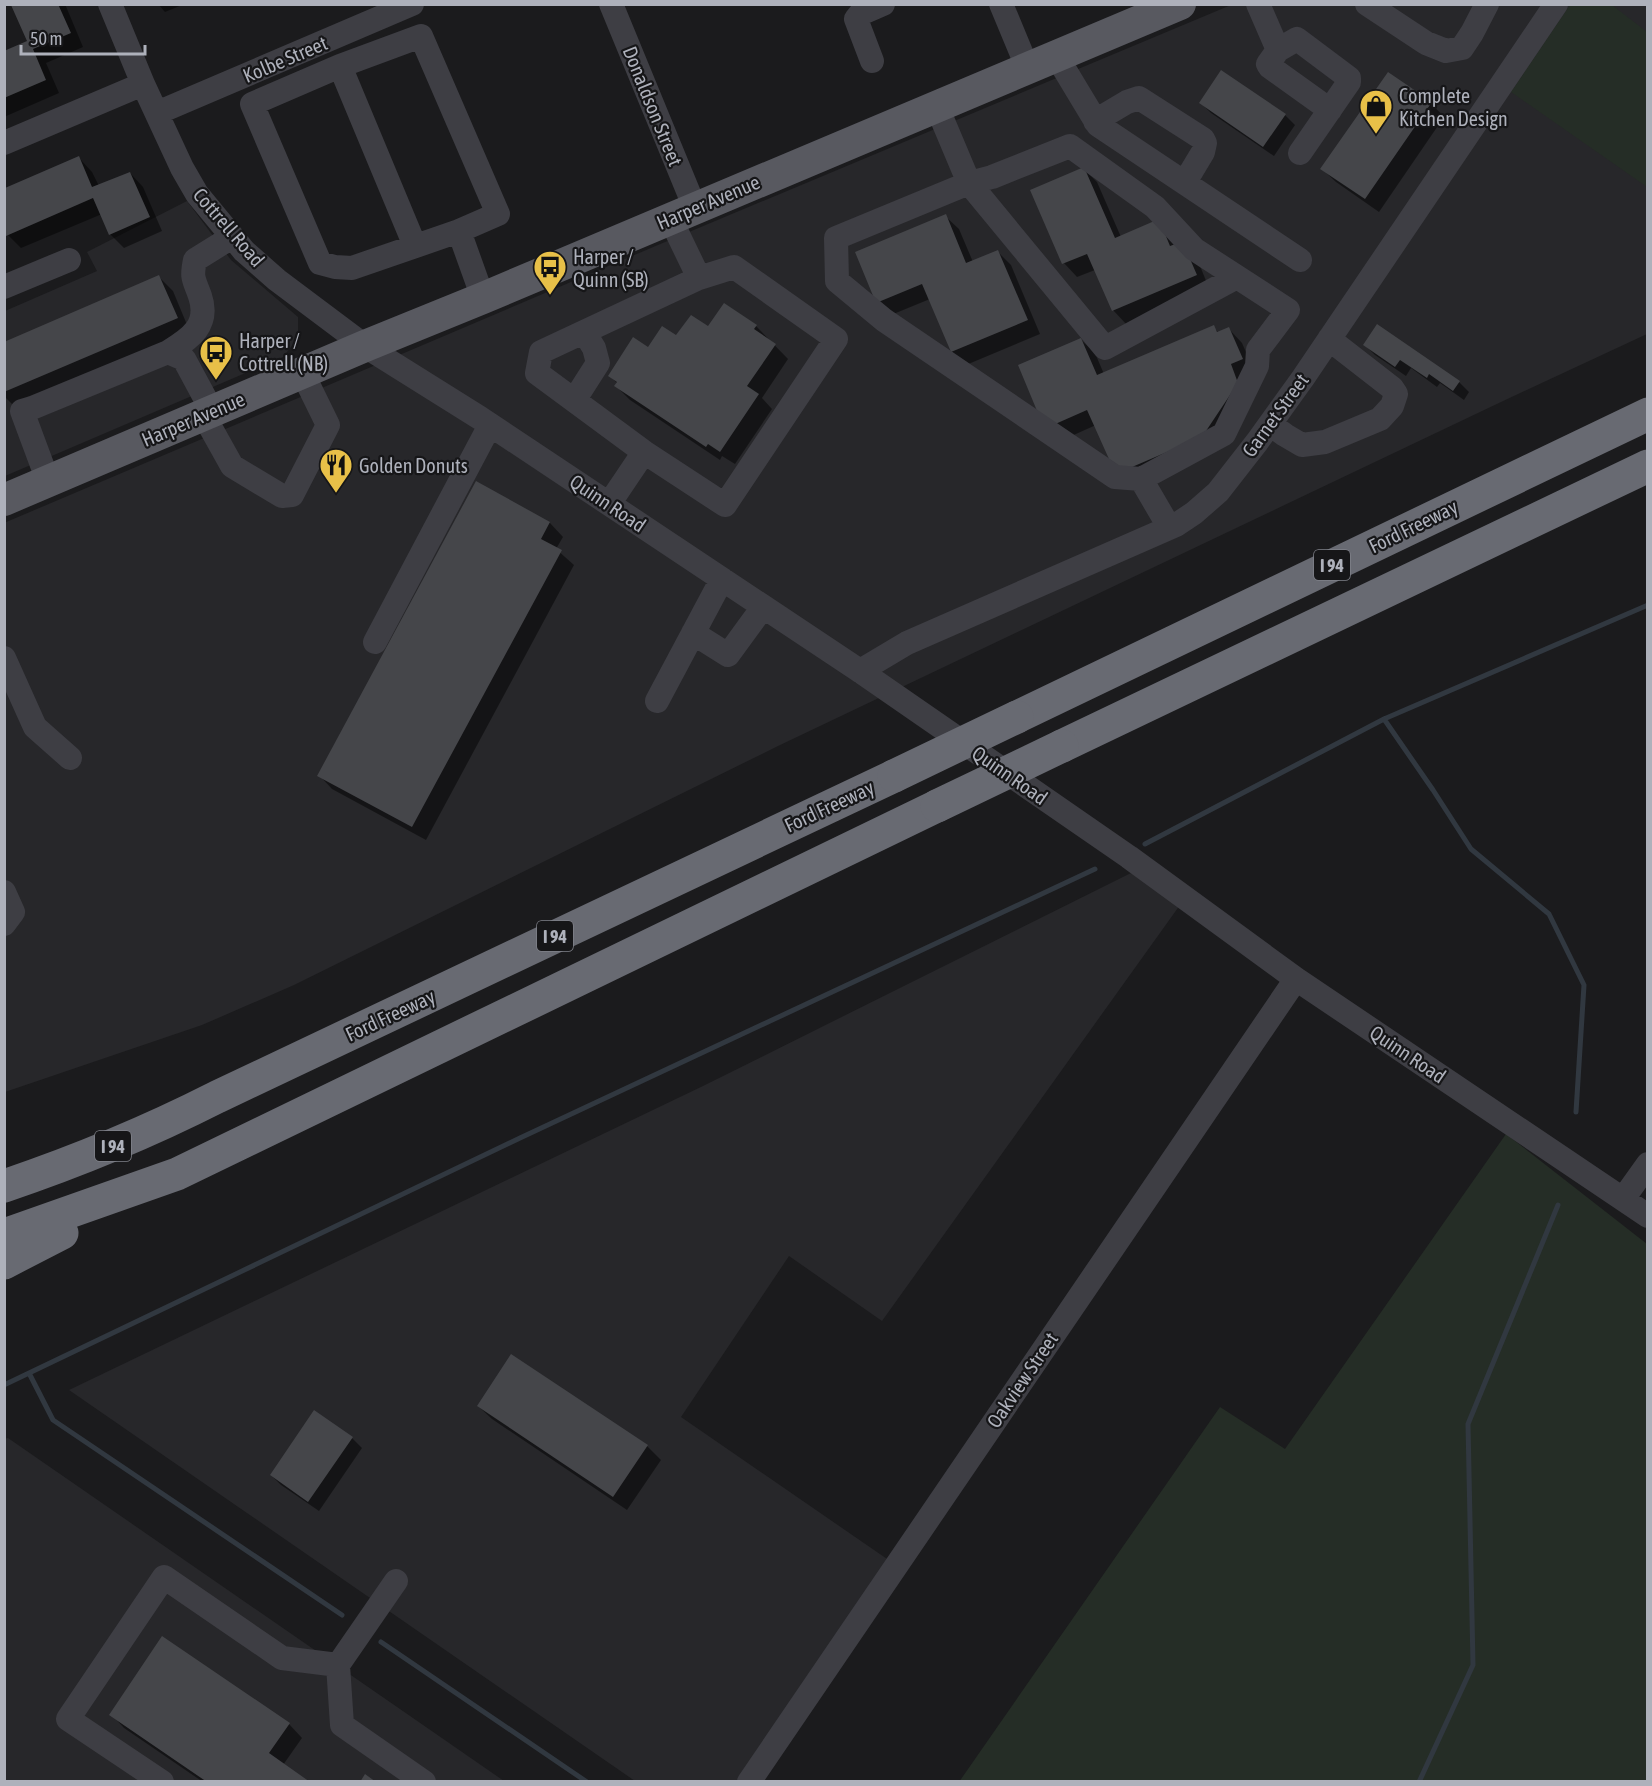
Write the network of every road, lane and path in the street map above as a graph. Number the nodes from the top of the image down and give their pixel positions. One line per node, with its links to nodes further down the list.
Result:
1 (110, 4): 17 (street, Cottrell Road)
2 (412, 4): 20 (street, Kolbe Street)
3 (611, 4): 26 (street, Donaldson Street)
4 (884, 4): 14 (street)
5 (1001, 4): 16 (street)
6 (1180, 4): 11 (main road, Harper Avenue)
7 (1258, 4): 12 (street)
8 (1366, 4): 9 (street)
9 (1486, 4)
10 (1556, 4): 37 (street, Garnet Street)
11 (1143, 11): 13 (main road, Harper Avenue)
12 (1278, 50): 19 (street); 19 (street)
13 (1057, 57): 16 (main road, Harper Avenue); 21 (street)
14 (872, 61)
15 (340, 66): 27 (street); 29 (street); 29 (street)
16 (1028, 69): 18 (main road, Harper Avenue)
17 (143, 84): 20 (street, Cottrell Road); 22 (street)
18 (937, 107): 25 (street); 26 (main road, Harper Avenue)
19 (1330, 110): 23 (street)
20 (157, 113): 28 (street, Cottrell Road)
21 (1095, 121): 24 (street); 24 (street)
22 (4, 143)
23 (1300, 153)
24 (1185, 182): 31 (street)
25 (969, 183): 32 (street); 32 (street); 49 (street)
26 (682, 213): 33 (street, Donaldson Street); 35 (main road, Harper Avenue)
27 (459, 231): 29 (street); 35 (street)
28 (232, 237): 38 (street, Cottrell Road); 39 (street)
29 (415, 246)
30 (69, 260): 34 (street)
31 (1300, 260)
32 (1237, 277): 49 (street)
33 (699, 278): 36 (street); 47 (street)
34 (4, 287)
35 (483, 298): 38 (main road, Harper Avenue)
36 (584, 332): 41 (street); 41 (street)
37 (1329, 339): 45 (street, Garnet Street); 45 (street)
38 (365, 346): 40 (main road, Harper Avenue); 46 (street, Quinn Road)
39 (168, 352): 42 (street); 43 (street)
40 (302, 372): 43 (main road, Harper Avenue); 43 (street)
41 (574, 399): 47 (street)
42 (13, 412): 50 (street)
43 (208, 413): 50 (main road, Harper Avenue)
44 (1647, 414): 67 (highway, Ford Freeway / I 94, bridge)
45 (1270, 424): 53 (street, Garnet Street)
46 (490, 425): 52 (street, Quinn Road); 57 (street)
47 (644, 452): 52 (street)
48 (1647, 466): 66 (highway, I 94, bridge)
49 (1141, 479): 53 (street)
50 (48, 481): 51 (main road, Harper Avenue)
51 (4, 500)
52 (609, 504): 54 (street, Quinn Road)
53 (1169, 527): 59 (street, Garnet Street)
54 (722, 579): 55 (street, Quinn Road); 56 (street)
55 (763, 607): 56 (street); 59 (street, Quinn Road)
56 (693, 633): 60 (street)
57 (375, 642)
58 (4, 658): 61 (street)
59 (860, 671): 64 (street, Quinn Road)
60 (657, 701)
61 (70, 758)
62 (4, 892): 63 (street)
63 (4, 924)
64 (1296, 979): 68 (street, Quinn Road); 76 (street, Oakview Street)
65 (1647, 1164): 68 (street)
66 (177, 1174): 70 (highway, I 94); 71 (highway)
67 (4, 1186)
68 (1623, 1199): 69 (street, Quinn Road)
69 (1647, 1216)
70 (4, 1235)
71 (4, 1263)
72 (396, 1581): 73 (street)
73 (338, 1665): 74 (street); 75 (street)
74 (162, 1782)
75 (424, 1782)
76 (749, 1782)

